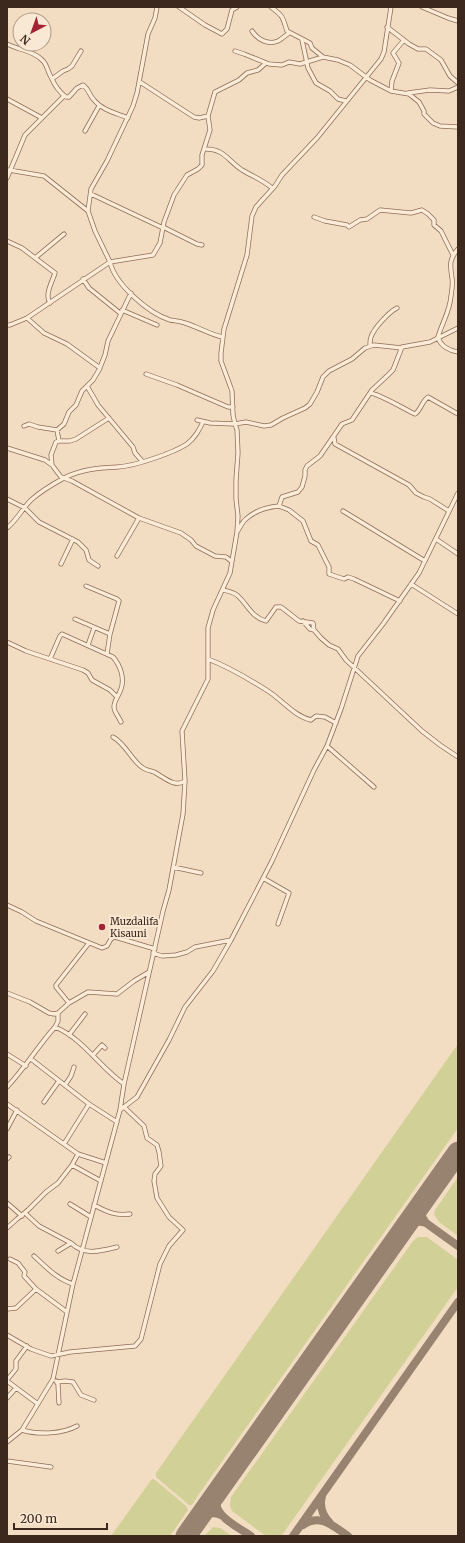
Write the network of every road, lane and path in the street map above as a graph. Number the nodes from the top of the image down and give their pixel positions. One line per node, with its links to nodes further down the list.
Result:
1 (157, 7): 21 (street)
2 (179, 7): 3 (street)
3 (236, 7)
4 (271, 7): 10 (street)
5 (391, 7): 8 (street)
6 (422, 7): 7 (street)
7 (458, 21)
8 (387, 27): 12 (street); 19 (street)
9 (252, 31): 10 (street)
10 (289, 33): 11 (street)
11 (302, 40): 16 (street); 17 (street)
12 (404, 40): 22 (street); 24 (street)
13 (7, 44): 20 (street)
14 (81, 51): 20 (street)
15 (235, 51): 18 (street)
16 (323, 57): 17 (street); 19 (street)
17 (307, 62): 18 (street); 28 (street)
18 (266, 63): 30 (street)
19 (366, 77): 24 (street); 28 (street)
20 (52, 79): 26 (street)
21 (140, 82): 30 (street); 32 (street)
22 (458, 83)
23 (458, 88): 25 (street)
24 (391, 91): 25 (street)
25 (408, 93): 33 (street)
26 (64, 96): 29 (street); 31 (street)
27 (7, 99): 31 (street)
28 (346, 101): 38 (street)
29 (99, 106): 32 (street); 34 (street)
30 (208, 116): 35 (street)
31 (42, 118): 36 (street)
32 (128, 118): 39 (street)
33 (458, 127)
34 (85, 131)
35 (204, 149): 38 (street); 42 (street)
36 (9, 170): 37 (street); 40 (street)
37 (7, 176)
38 (272, 188): 59 (street)
39 (91, 194): 40 (street); 42 (street)
40 (88, 211): 49 (street)
41 (314, 217): 47 (street)
42 (163, 227): 45 (street); 49 (street)
43 (64, 234): 48 (street)
44 (7, 241): 48 (street)
45 (202, 245)
46 (458, 249): 47 (street)
47 (453, 255): 60 (street)
48 (36, 258): 52 (street)
49 (110, 262): 50 (street); 51 (street)
50 (83, 279): 52 (street); 54 (street)
51 (131, 294): 54 (street); 59 (street)
52 (50, 303): 55 (street)
53 (397, 308): 61 (street)
54 (121, 311): 57 (street); 64 (street)
55 (27, 318): 56 (street); 64 (street)
56 (7, 325)
57 (157, 326)
58 (458, 328): 60 (street)
59 (222, 337): 68 (street)
60 (438, 338): 62 (street); 63 (street)
61 (370, 346): 62 (street); 73 (street)
62 (402, 348): 67 (street)
63 (458, 352)
64 (100, 368): 66 (street)
65 (146, 374): 68 (street)
66 (87, 386): 70 (street); 75 (street)
67 (370, 393): 69 (street); 76 (street)
68 (232, 407): 73 (street)
69 (458, 414)
70 (109, 418): 77 (street); 79 (street)
71 (197, 420): 72 (street)
72 (203, 422): 73 (street); 79 (street)
73 (235, 424): 90 (street)
74 (24, 426): 75 (street)
75 (57, 430): 77 (street)
76 (334, 438): 84 (street); 86 (street)
77 (59, 441): 80 (street)
78 (7, 448): 80 (street)
79 (142, 461): 81 (street)
80 (52, 465): 81 (street)
81 (64, 478): 85 (street); 88 (street)
82 (458, 493): 86 (street)
83 (7, 499): 85 (street)
84 (279, 506): 90 (street); 102 (street)
85 (25, 508): 89 (street); 91 (street)
86 (449, 510): 92 (street)
87 (343, 511): 96 (street)
88 (139, 518): 94 (street); 95 (street)
89 (7, 528)
90 (237, 532): 95 (street)
91 (73, 539): 97 (street); 98 (street)
92 (436, 539): 93 (street); 96 (street)
93 (458, 554)
94 (117, 556)
95 (231, 561): 101 (street)
96 (425, 561): 99 (street)
97 (61, 564)
98 (98, 566)
99 (412, 584): 102 (street); 103 (street)
100 (86, 586): 106 (street)
101 (223, 590): 111 (street); 112 (street)
102 (400, 601): 112 (street)
103 (458, 614)
104 (75, 619): 105 (street)
105 (94, 628): 106 (street); 108 (street)
106 (110, 634): 109 (street)
107 (7, 642): 110 (street)
108 (88, 645): 109 (street); 110 (street)
109 (108, 654): 113 (street)
110 (50, 659): 113 (street)
111 (208, 659): 115 (street); 119 (street)
112 (354, 668): 115 (street); 118 (street)
113 (117, 697): 114 (street)
114 (121, 722)
115 (336, 723): 117 (street)
116 (113, 737): 119 (street)
117 (327, 746): 120 (street); 123 (street)
118 (458, 757)
119 (185, 781): 121 (street)
120 (374, 787)
121 (173, 867): 122 (street); 128 (street)
122 (201, 873)
123 (263, 878): 125 (street); 126 (street)
124 (7, 906): 127 (street)
125 (278, 924)
126 (231, 940): 128 (street); 149 (street)
127 (89, 943): 128 (street); 131 (street)
128 (154, 951): 129 (street)
129 (149, 972): 131 (street); 143 (street)
130 (7, 993): 132 (street)
131 (69, 1003): 132 (street)
132 (58, 1013): 134 (street)
133 (85, 1014): 135 (street)
134 (55, 1027): 135 (street); 139 (street)
135 (69, 1034): 138 (street)
136 (106, 1048): 138 (street)
137 (7, 1054): 140 (street)
138 (93, 1055): 143 (street)
139 (31, 1060): 140 (street); 142 (street)
140 (26, 1066): 145 (street)
141 (74, 1067): 144 (street)
142 (59, 1081): 144 (street); 146 (street)
143 (124, 1084): 149 (street)
144 (65, 1086): 148 (street)
145 (7, 1087)
146 (44, 1102)
147 (7, 1104): 150 (street)
148 (89, 1104): 151 (street); 153 (street)
149 (122, 1108): 151 (street); 177 (street)
150 (17, 1110): 152 (street); 153 (street)
151 (117, 1122): 155 (street)
152 (7, 1129)
153 (64, 1144): 154 (street)
154 (78, 1154): 155 (street); 156 (street)
155 (106, 1163): 157 (street)
156 (72, 1166): 157 (street); 161 (street)
157 (101, 1181): 160 (street)
158 (7, 1202): 161 (street)
159 (70, 1204): 163 (street)
160 (94, 1205): 162 (street); 163 (street)
161 (23, 1214): 164 (street); 165 (street)
162 (130, 1214)
163 (91, 1217): 168 (street)
164 (7, 1227)
165 (71, 1243): 167 (street); 168 (street)
166 (117, 1247): 168 (street)
167 (58, 1251)
168 (82, 1251): 171 (street)
169 (34, 1256): 171 (street)
170 (10, 1259): 172 (street)
171 (73, 1284): 174 (street)
172 (36, 1289): 173 (street); 174 (street)
173 (7, 1309)
174 (67, 1312): 177 (street)
175 (7, 1335): 176 (street)
176 (27, 1346): 177 (street); 179 (street)
177 (58, 1354): 178 (street)
178 (53, 1379): 180 (street); 185 (street)
179 (7, 1380): 181 (street)
180 (57, 1382): 183 (street); 184 (street)
181 (16, 1388): 182 (street); 185 (street)
182 (7, 1398)
183 (94, 1400)
184 (59, 1403)
185 (38, 1404): 187 (street)
186 (77, 1426): 187 (street)
187 (22, 1430): 188 (street)
188 (7, 1442)
189 (7, 1461): 190 (street)
190 (51, 1468)

